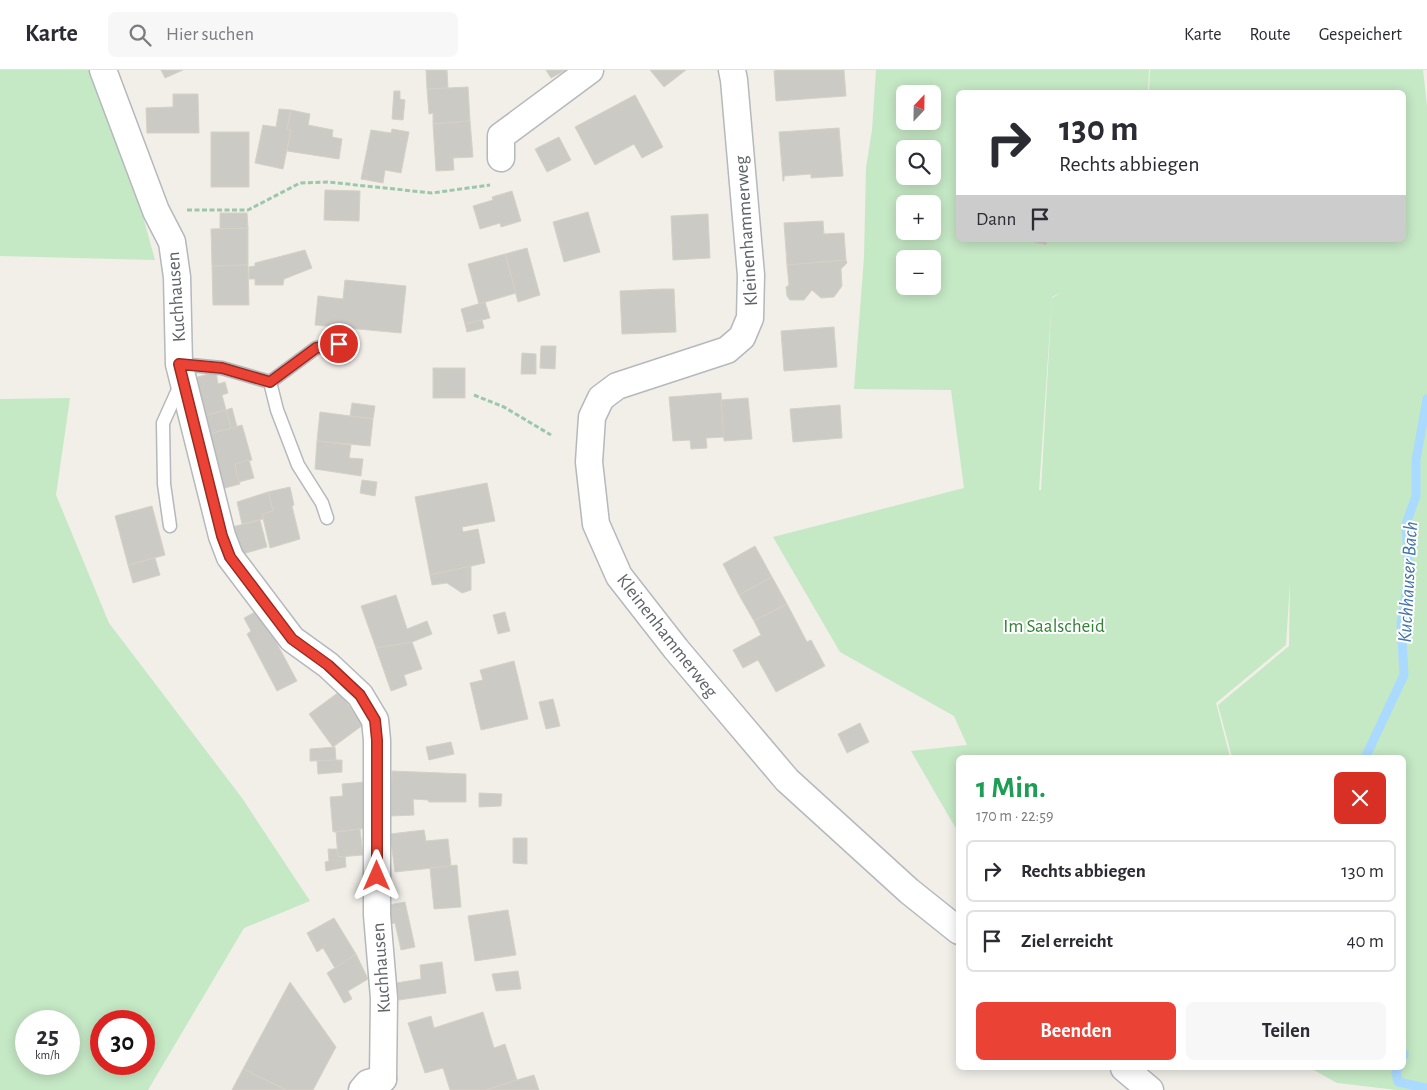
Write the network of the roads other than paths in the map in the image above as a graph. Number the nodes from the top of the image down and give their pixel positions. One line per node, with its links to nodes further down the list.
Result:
1 (103, 70): 6 (street, Kuchhausen)
2 (590, 70): 4 (street)
3 (732, 70): 10 (street, Kleinenhammerweg)
4 (501, 158)
5 (339, 344): 7 (lane)
6 (181, 372): 7 (lane); 9 (lane); 12 (street, Kuchhausen)
7 (270, 382): 8 (lane)
8 (327, 518)
9 (170, 526)
10 (956, 929)
11 (1126, 1070): 13 (street)
12 (379, 1086)
13 (1150, 1090)

